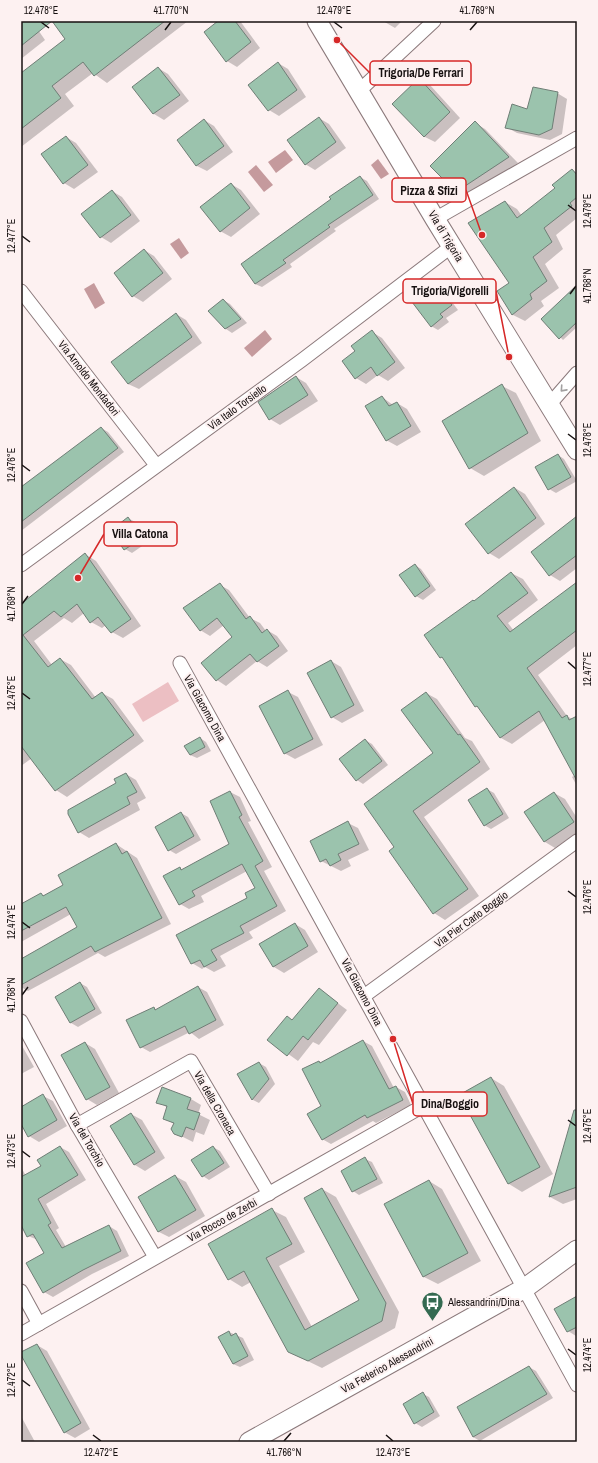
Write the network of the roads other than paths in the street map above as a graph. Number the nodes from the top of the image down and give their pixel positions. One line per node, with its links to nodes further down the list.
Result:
1 (317, 21): 3 (street, Via di Trigoria)
2 (434, 21): 3 (street)
3 (359, 92): 5 (street, Via di Trigoria)
4 (577, 138): 5 (street)
5 (435, 219): 6 (street, Via di Trigoria)
6 (452, 246): 9 (street, Via di Trigoria); 11 (street, Via Italo Torsiello)
7 (21, 291): 11 (street, Via Arnoldo Mondadori)
8 (577, 373): 9 (street, one-way to 9)
9 (549, 405): 10 (street, Via di Trigoria)
10 (577, 450)
11 (156, 465): 12 (street, Via Italo Torsiello)
12 (21, 565)
13 (180, 663): 15 (street, Via Giacomo Dina)
14 (577, 841): 15 (street, Via Pier Carlo Boggio)
15 (364, 996): 17 (street, Via Giacomo Dina)
16 (21, 1021): 18 (street, Via del Torchio)
17 (423, 1106): 19 (street, Via Rocco de Zerbi); 22 (street, Via Giacomo Dina)
18 (77, 1125): 19 (street, Via della Cronaca); 21 (street, Via del Torchio)
19 (269, 1194): 21 (street, Via Rocco de Zerbi)
20 (577, 1250): 22 (street, Via Federico Alessandrini)
21 (156, 1257): 24 (street, Via Rocco de Zerbi)
22 (525, 1288): 26 (street, Via Giacomo Dina); 27 (street, Via Federico Alessandrini)
23 (21, 1292): 24 (street)
24 (39, 1324): 25 (street, Via Rocco de Zerbi)
25 (21, 1334)
26 (577, 1385)
27 (249, 1442)

